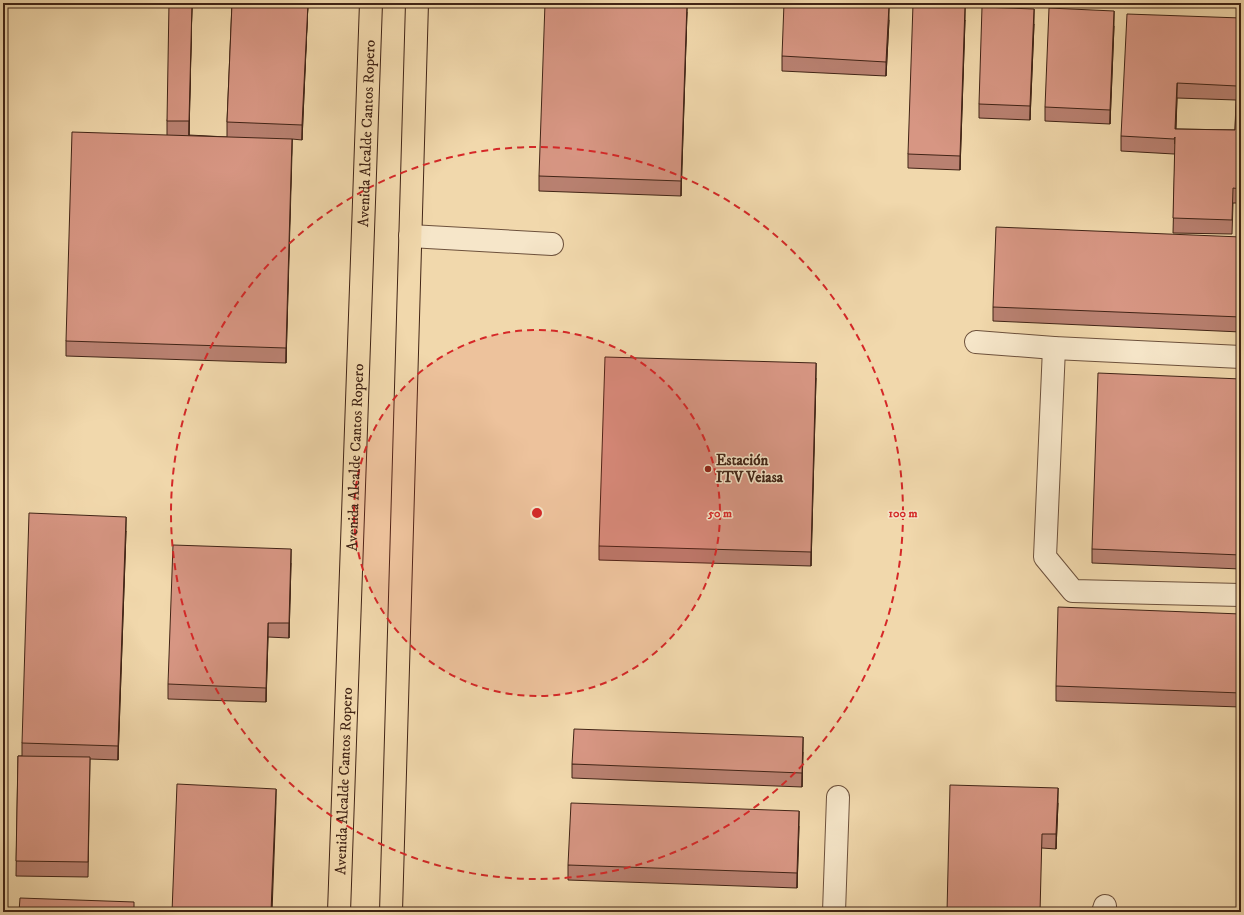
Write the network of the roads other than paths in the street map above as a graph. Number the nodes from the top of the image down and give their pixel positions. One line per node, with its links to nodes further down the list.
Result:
1 (371, 3): 10 (main road, Avenida Alcalde Cantos Ropero)
2 (417, 3): 3 (main road)
3 (410, 236): 4 (lane); 11 (main road)
4 (552, 244)
5 (976, 342): 6 (lane)
6 (1054, 348): 7 (lane); 8 (lane)
7 (1241, 356)
8 (1241, 595)
9 (838, 797): 12 (lane)
10 (339, 912)
11 (391, 912)
12 (834, 912)

